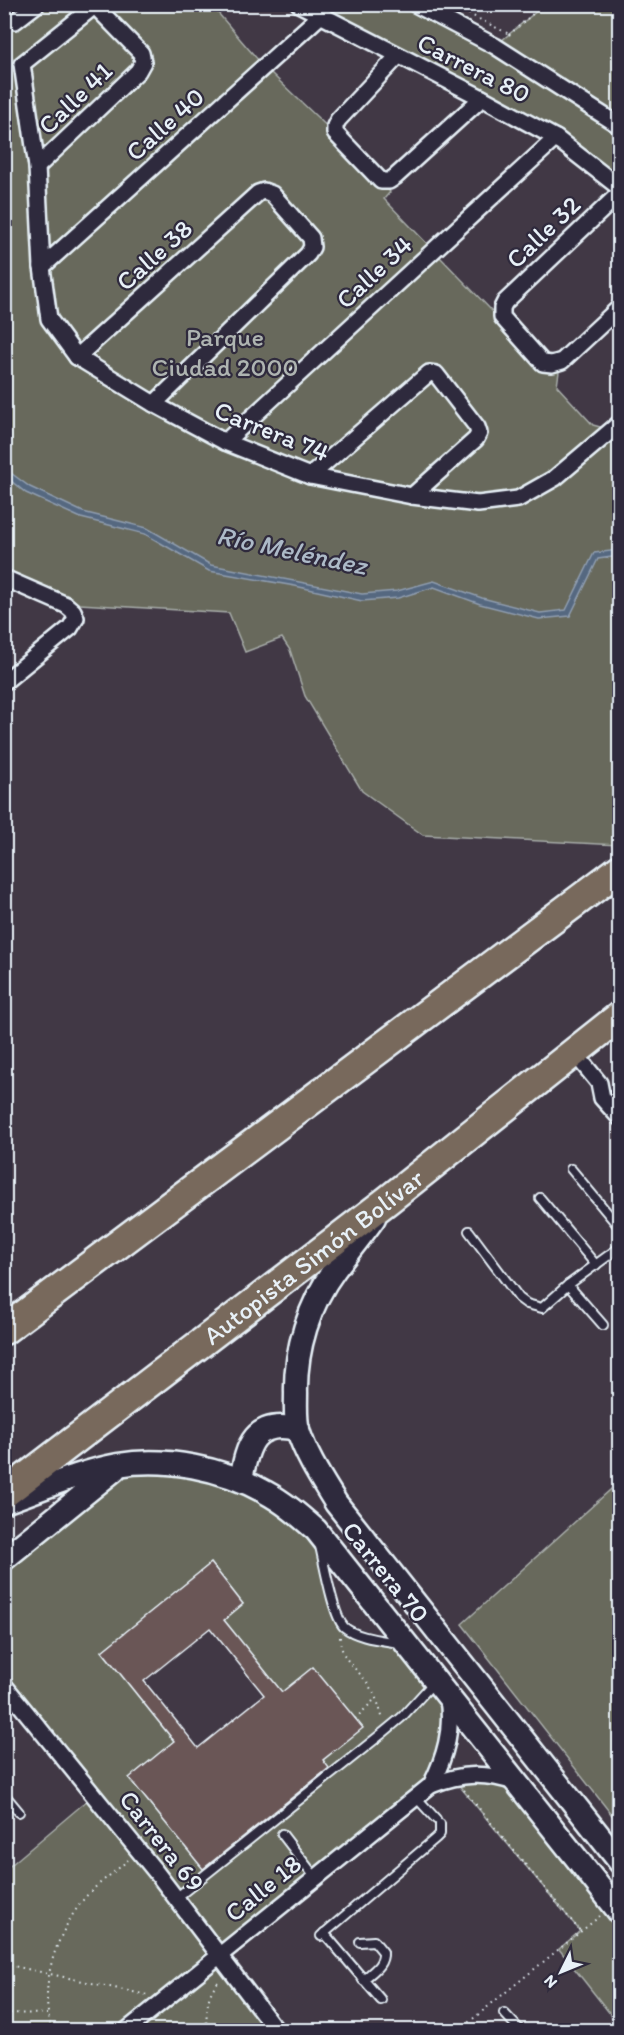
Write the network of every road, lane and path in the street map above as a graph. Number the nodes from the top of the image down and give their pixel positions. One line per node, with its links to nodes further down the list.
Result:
1 (37, 4): 8 (street)
2 (299, 4): 7 (street, Carrera 80)
3 (415, 4): 10 (street, Carrera 80)
4 (544, 4): 9 (path)
5 (96, 5): 15 (street, Carrera 74); 15 (street, Calle 41)
6 (460, 9): 9 (path)
7 (321, 16): 11 (street, Carrera 80); 18 (street, Calle 40)
8 (15, 21)
9 (509, 34): 10 (path)
10 (495, 46): 13 (street, Carrera 80)
11 (398, 56): 12 (street, Carrera 80); 12 (street)
12 (482, 98): 14 (street, Carrera 80)
13 (620, 126)
14 (556, 138): 16 (street, Carrera 80); 23 (street, Calle 34)
15 (37, 167): 18 (street, Carrera 74)
16 (620, 188)
17 (620, 193): 19 (street, Calle 32)
18 (42, 267): 20 (street, Carrera 74)
19 (620, 307)
20 (77, 357): 21 (street, Carrera 74); 21 (street, Calle 38)
21 (154, 404): 23 (street, Carrera 74)
22 (620, 423): 25 (street, Carrera 74)
23 (225, 442): 24 (street, Carrera 74)
24 (310, 477): 25 (street, Carrera 74); 25 (street)
25 (412, 496)
26 (4, 578): 27 (street)
27 (4, 682)
28 (620, 869): 41 (highway)
29 (620, 1016): 30 (highway, Autopista Simón Bolívar)
30 (573, 1051): 31 (street); 34 (highway, Autopista Simón Bolívar)
31 (620, 1118)
32 (571, 1168): 35 (lane)
33 (540, 1198): 38 (lane)
34 (387, 1200): 42 (street, Carrera 70); 45 (highway, Autopista Simón Bolívar)
35 (620, 1228)
36 (469, 1231): 39 (lane)
37 (620, 1247): 38 (lane)
38 (596, 1265): 39 (lane)
39 (568, 1286): 40 (lane)
40 (603, 1325)
41 (4, 1330)
42 (298, 1429): 44 (street); 64 (street, Carrera 70)
43 (120, 1465): 44 (street, Carrera 70); 46 (street, Carrera 70); 48 (street)
44 (242, 1480): 47 (street, Carrera 70)
45 (4, 1494)
46 (4, 1502)
47 (316, 1530): 49 (lane); 50 (street, Carrera 70)
48 (4, 1559)
49 (344, 1626): 50 (lane); 53 (path)
50 (407, 1644): 52 (street, Carrera 70)
51 (4, 1685): 66 (street, Carrera 69)
52 (441, 1688): 55 (lane); 57 (street, Carrera 70); 58 (street)
53 (376, 1698): 54 (path); 55 (path)
54 (355, 1719)
55 (384, 1732): 66 (lane)
56 (452, 1777): 57 (street, Calle 18); 58 (street, Calle 18); 68 (path)
57 (517, 1783): 67 (street, Carrera 70)
58 (431, 1785): 60 (street, Calle 18)
59 (4, 1794): 61 (lane)
60 (415, 1796): 65 (street, Calle 18); 74 (lane)
61 (19, 1812)
62 (282, 1834): 65 (lane)
63 (130, 1858): 72 (path)
64 (620, 1862)
65 (315, 1877): 70 (street, Calle 18)
66 (176, 1898): 70 (street, Carrera 69)
67 (617, 1909): 68 (path)
68 (580, 1931): 86 (path)
69 (360, 1942): 74 (lane)
70 (218, 1956): 82 (street, Calle 18); 85 (street, Carrera 69)
71 (4, 1964): 72 (path)
72 (48, 1972): 75 (path); 79 (path)
73 (223, 1978): 80 (path)
74 (363, 1980): 76 (lane)
75 (153, 1996)
76 (381, 2000)
77 (4, 2013): 79 (path)
78 (504, 2013): 87 (lane)
79 (47, 2014): 81 (path)
80 (206, 2029): 83 (path); 84 (path)
81 (52, 2031)
82 (128, 2031)
83 (185, 2031)
84 (212, 2031)
85 (276, 2031)
86 (459, 2031)
87 (520, 2031)

